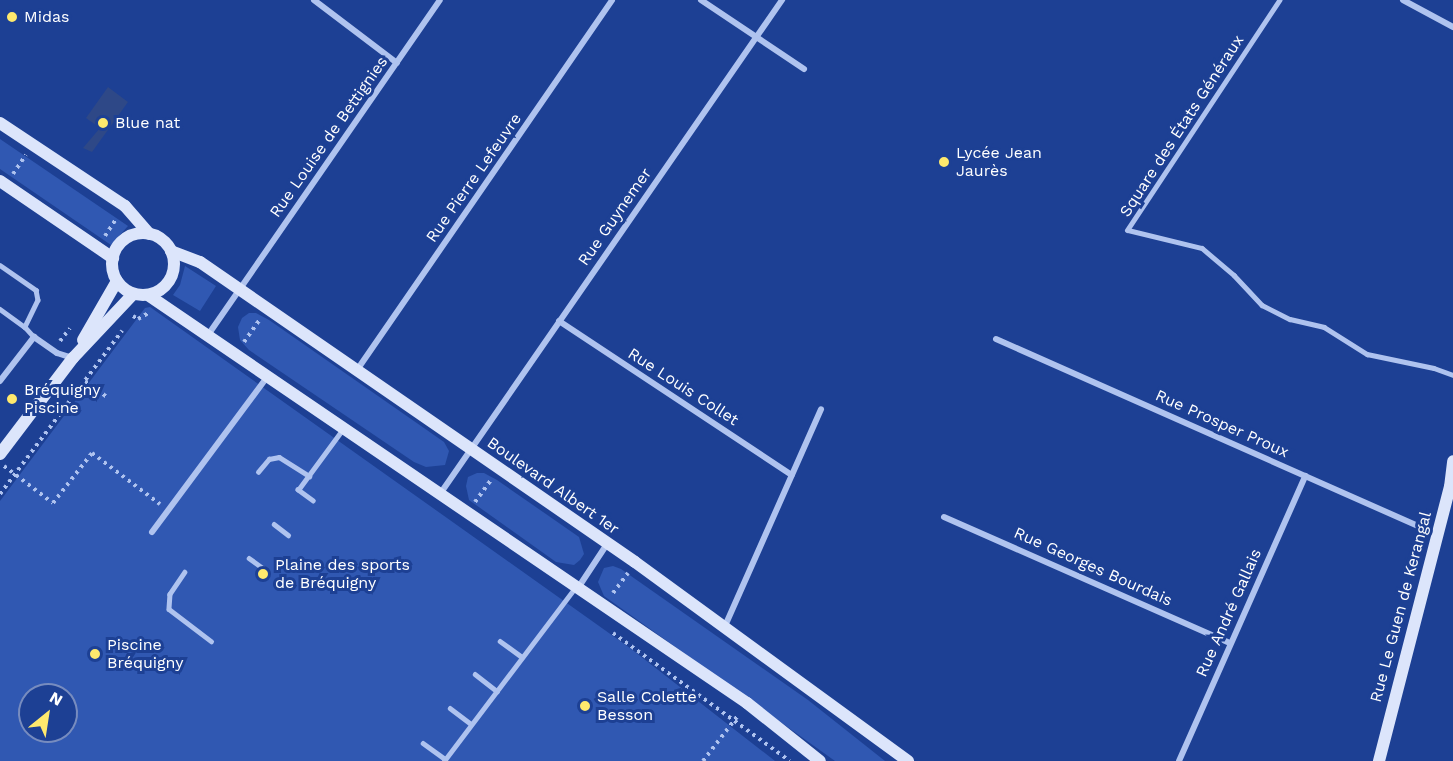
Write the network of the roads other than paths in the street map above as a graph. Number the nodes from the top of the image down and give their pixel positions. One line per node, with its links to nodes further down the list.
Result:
1 (314, 0): 10 (street)
2 (440, 0): 10 (street, Rue Louise de Bettignies)
3 (612, 0): 29 (street, Rue Pierre Lefeuvre)
4 (701, 0): 9 (street)
5 (782, 0): 9 (street, Rue Guynemer)
6 (1280, 0): 30 (lane, Square des États Généraux)
7 (1403, 0): 8 (street)
8 (1453, 27)
9 (757, 37): 11 (street); 23 (street, Rue Guynemer)
10 (397, 63): 19 (street, Rue Louise de Bettignies)
11 (804, 69)
12 (0, 123): 14 (main road)
13 (3, 183): 16 (main road)
14 (149, 234): 15 (main road); 16 (main road)
15 (171, 251): 19 (main road, Boulevard Albert 1er); 21 (main road)
16 (113, 258): 18 (main road)
17 (0, 265): 24 (lane)
18 (117, 281): 20 (main road); 28 (main road)
19 (240, 289): 25 (street, Rue Louise de Bettignies); 29 (main road, Boulevard Albert 1er)
20 (133, 294): 21 (main road); 28 (main road)
21 (148, 295): 25 (main road)
22 (0, 309): 24 (lane)
23 (559, 321): 35 (street, Rue Guynemer); 39 (street, Rue Louis Collet)
24 (25, 327): 26 (lane)
25 (208, 335): 31 (main road)
26 (34, 337): 28 (street); 32 (street)
27 (996, 339): 41 (street, Rue Prosper Proux)
28 (73, 358): 36 (main road)
29 (357, 370): 35 (main road, Boulevard Albert 1er)
30 (1453, 375)
31 (268, 376): 34 (main road); 46 (street)
32 (0, 381)
33 (821, 409): 39 (street)
34 (343, 428): 40 (lane); 42 (main road)
35 (472, 450): 42 (street, Rue Guynemer); 49 (main road, Boulevard Albert 1er)
36 (1, 460)
37 (1453, 461): 47 (main road, Rue Le Guen de Kerangal)
38 (258, 472): 40 (lane)
39 (792, 475): 54 (street)
40 (309, 476): 43 (lane)
41 (1305, 476): 47 (street, Rue Prosper Proux); 57 (street, Rue André Gallais)
42 (440, 494): 53 (main road)
43 (313, 501)
44 (944, 517): 57 (street, Rue Georges Bourdais)
45 (274, 524): 48 (lane)
46 (152, 532)
47 (1437, 534): 68 (main road, Rue Le Guen de Kerangal)
48 (288, 535)
49 (607, 544): 53 (street); 54 (main road, Boulevard Albert 1er)
50 (249, 558): 51 (lane)
51 (264, 569)
52 (185, 572): 55 (lane)
53 (577, 587): 58 (lane); 65 (main road)
54 (725, 626): 66 (main road, Boulevard Albert 1er)
55 (211, 641)
56 (500, 641): 58 (lane)
57 (1230, 643): 67 (street, Rue André Gallais)
58 (522, 657): 60 (lane)
59 (475, 674): 60 (lane)
60 (497, 691): 62 (lane)
61 (450, 708): 62 (lane)
62 (471, 724): 64 (lane)
63 (423, 743): 64 (lane)
64 (444, 760)
65 (820, 761)
66 (908, 761)
67 (1179, 761)
68 (1378, 761)

